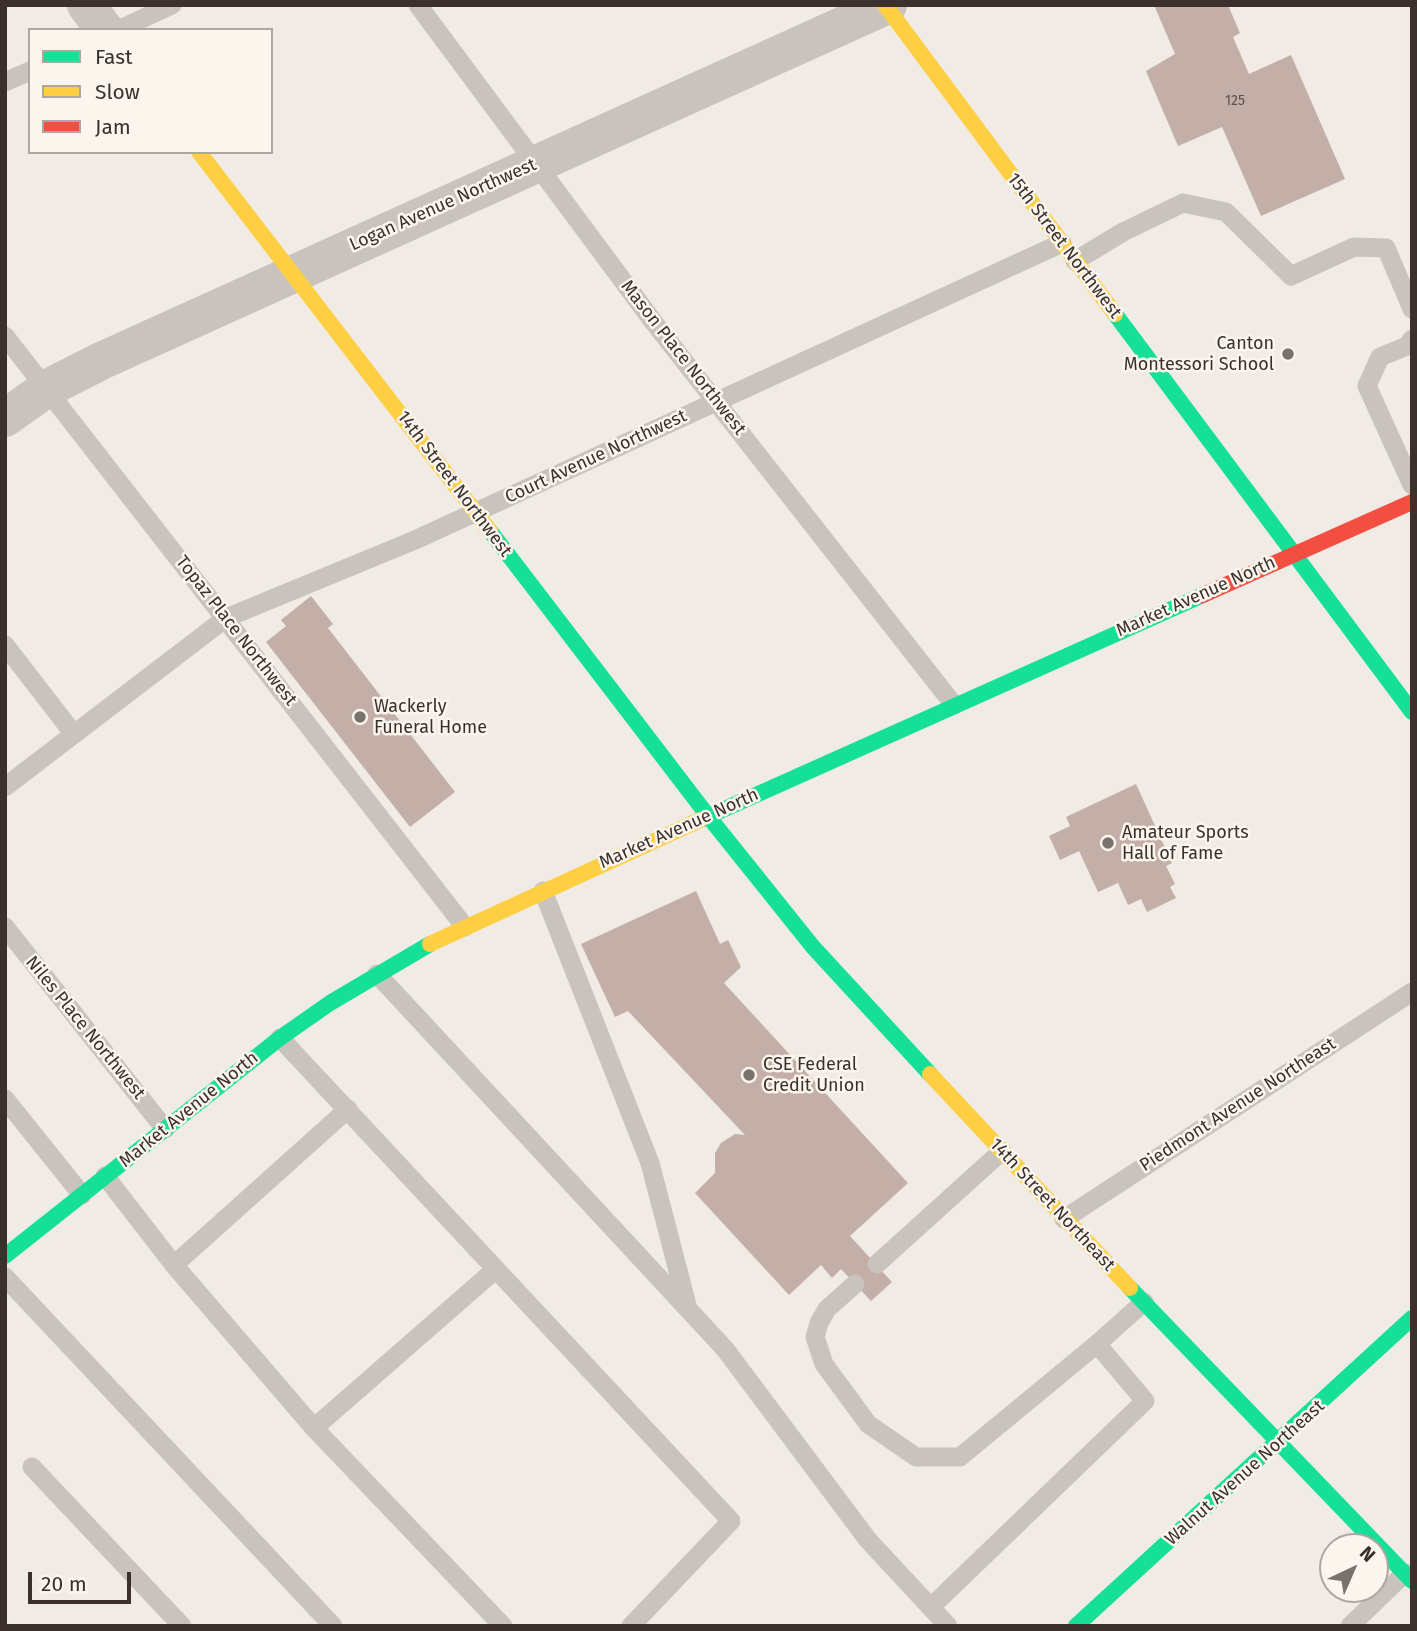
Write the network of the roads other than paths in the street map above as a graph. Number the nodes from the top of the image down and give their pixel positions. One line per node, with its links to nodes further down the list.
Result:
1 (86, 5): 5 (street)
2 (172, 5): 6 (lane)
3 (418, 5): 10 (lane, Mason Place Northwest)
4 (886, 6): 10 (street, Logan Avenue Northwest); 11 (street, 15th Street Northwest)
5 (103, 28)
6 (122, 28)
7 (28, 72): 8 (lane)
8 (5, 82)
9 (201, 154): 13 (street, 14th Street Northwest)
10 (536, 163): 13 (street, Logan Avenue Northwest); 18 (lane, Mason Place Northwest)
11 (1062, 243): 12 (street, 15th Street Northwest); 18 (lane, Court Avenue Northwest)
12 (1075, 261): 14 (lane); 23 (street, 15th Street Northwest)
13 (292, 273): 17 (street, Logan Avenue Northwest); 22 (street, 14th Street Northwest)
14 (1412, 309)
15 (5, 336): 17 (lane, Topaz Place Northwest)
16 (1412, 339): 20 (lane)
17 (46, 389): 19 (street, Logan Avenue Northwest); 24 (lane, Topaz Place Northwest)
18 (716, 402): 22 (lane, Court Avenue Northwest); 26 (lane, Mason Place Northwest)
19 (5, 418)
20 (1412, 485)
21 (1412, 502): 23 (street, Market Avenue North)
22 (475, 512): 24 (lane, Court Avenue Northwest); 30 (street, 14th Street Northwest)
23 (1295, 553): 26 (street, Market Avenue North); 27 (street, 15th Street Northwest)
24 (226, 618): 28 (lane, Court Avenue Northwest); 32 (lane, Topaz Place Northwest)
25 (5, 645): 28 (lane)
26 (954, 705): 30 (street, Market Avenue North)
27 (1412, 712)
28 (73, 733): 29 (lane, Court Avenue Northwest)
29 (5, 786)
30 (708, 816): 31 (street, Market Avenue North); 40 (street, 14th Street Northeast)
31 (543, 891): 32 (street, Market Avenue North); 51 (lane)
32 (465, 927): 34 (street, Market Avenue North)
33 (5, 928): 39 (lane, Niles Place Northwest)
34 (377, 974): 36 (street, Market Avenue North); 51 (lane)
35 (1412, 992): 43 (lane, Piedmont Avenue Northeast)
36 (280, 1038): 38 (lane); 39 (street, Market Avenue North)
37 (5, 1099): 42 (lane)
38 (348, 1110): 46 (lane); 47 (lane)
39 (165, 1129): 41 (street, Market Avenue North)
40 (1002, 1151): 43 (street, 14th Street Northeast); 45 (lane)
41 (106, 1176): 42 (street, Market Avenue North); 46 (lane)
42 (82, 1195): 44 (street, Market Avenue North)
43 (1064, 1219): 50 (street, 14th Street Northeast)
44 (7, 1252)
45 (877, 1264)
46 (174, 1265): 54 (lane)
47 (496, 1269): 54 (lane); 62 (lane)
48 (5, 1277): 60 (lane)
49 (855, 1284): 53 (lane)
50 (1144, 1302): 53 (lane); 55 (street, 14th Street Northeast)
51 (688, 1312): 58 (lane)
52 (1412, 1318): 55 (street, Walnut Avenue Northeast)
53 (1097, 1344): 58 (lane)
54 (314, 1428): 61 (lane)
55 (1279, 1443): 57 (street, 14th Street Northeast); 64 (street, Walnut Avenue Northeast)
56 (32, 1467): 59 (lane)
57 (1408, 1577): 65 (lane)
58 (931, 1607): 63 (lane)
59 (182, 1626)
60 (333, 1626)
61 (503, 1626)
62 (631, 1626)
63 (948, 1626)
64 (1076, 1626)
65 (1350, 1626)

